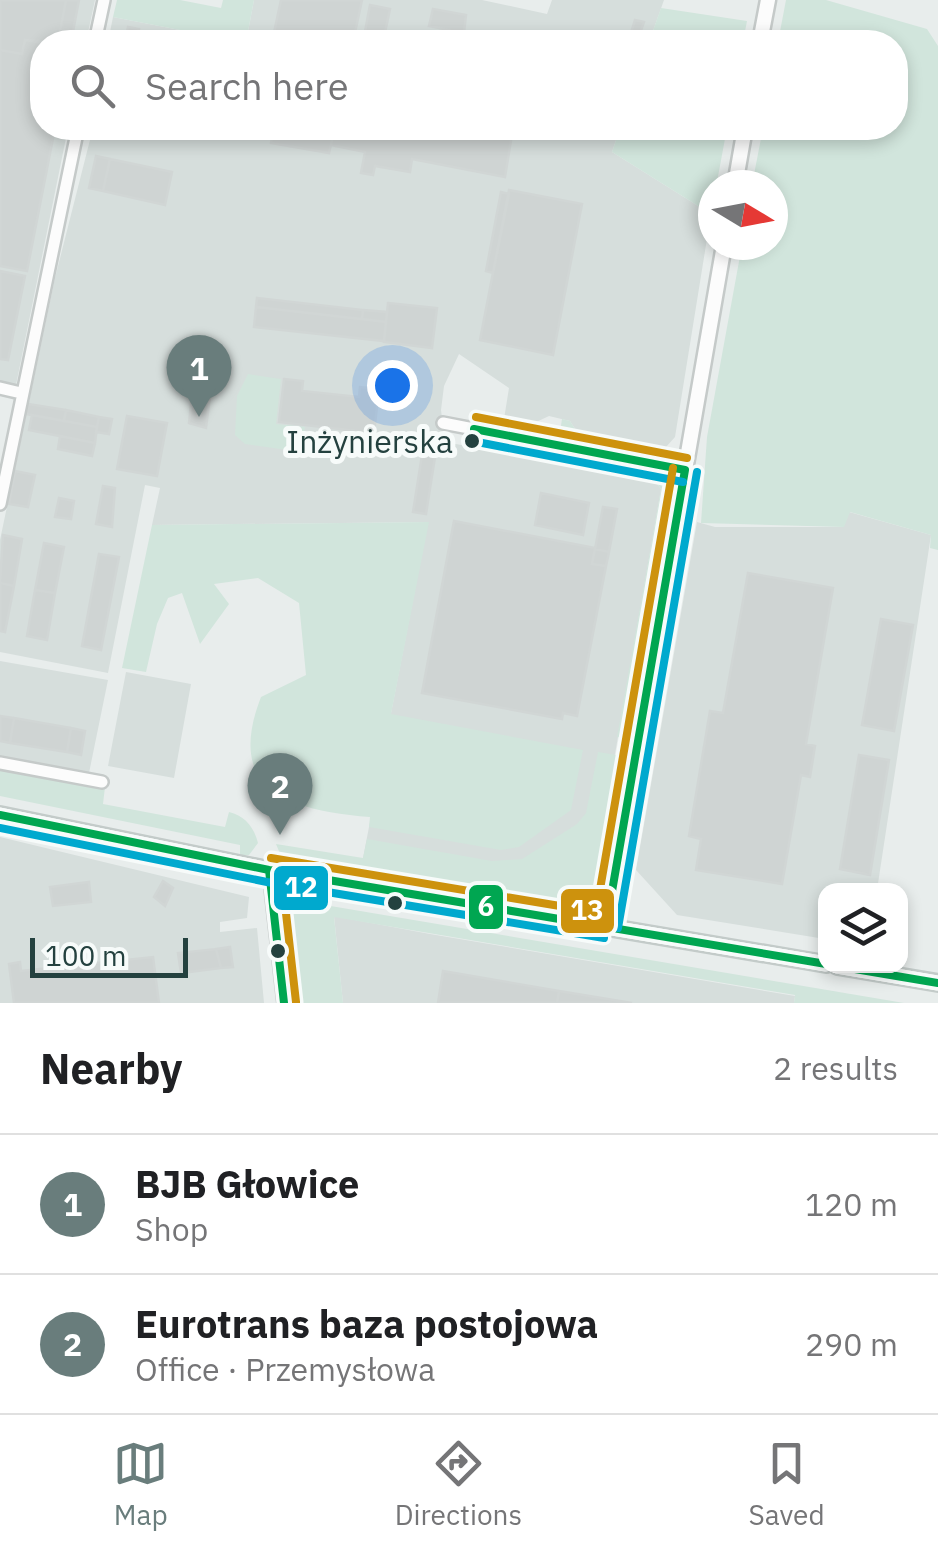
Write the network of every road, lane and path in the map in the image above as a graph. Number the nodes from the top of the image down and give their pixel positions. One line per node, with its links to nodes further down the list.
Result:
1 (104, 0): 3 (street)
2 (768, 0): 4 (street)
3 (98, 30)
4 (762, 30)
5 (75, 140): 10 (street)
6 (743, 140): 7 (street)
7 (738, 170)
8 (721, 260): 12 (street)
9 (0, 388): 10 (street)
10 (21, 392): 13 (street)
11 (444, 423): 12 (street)
12 (685, 470): 18 (street)
13 (0, 504)
14 (0, 763): 15 (street)
15 (102, 782)
16 (0, 815): 17 (main road)
17 (269, 870): 18 (main road); 22 (street)
18 (606, 926): 19 (main road)
19 (818, 963)
20 (879, 973): 21 (main road)
21 (938, 983)
22 (284, 1003)

